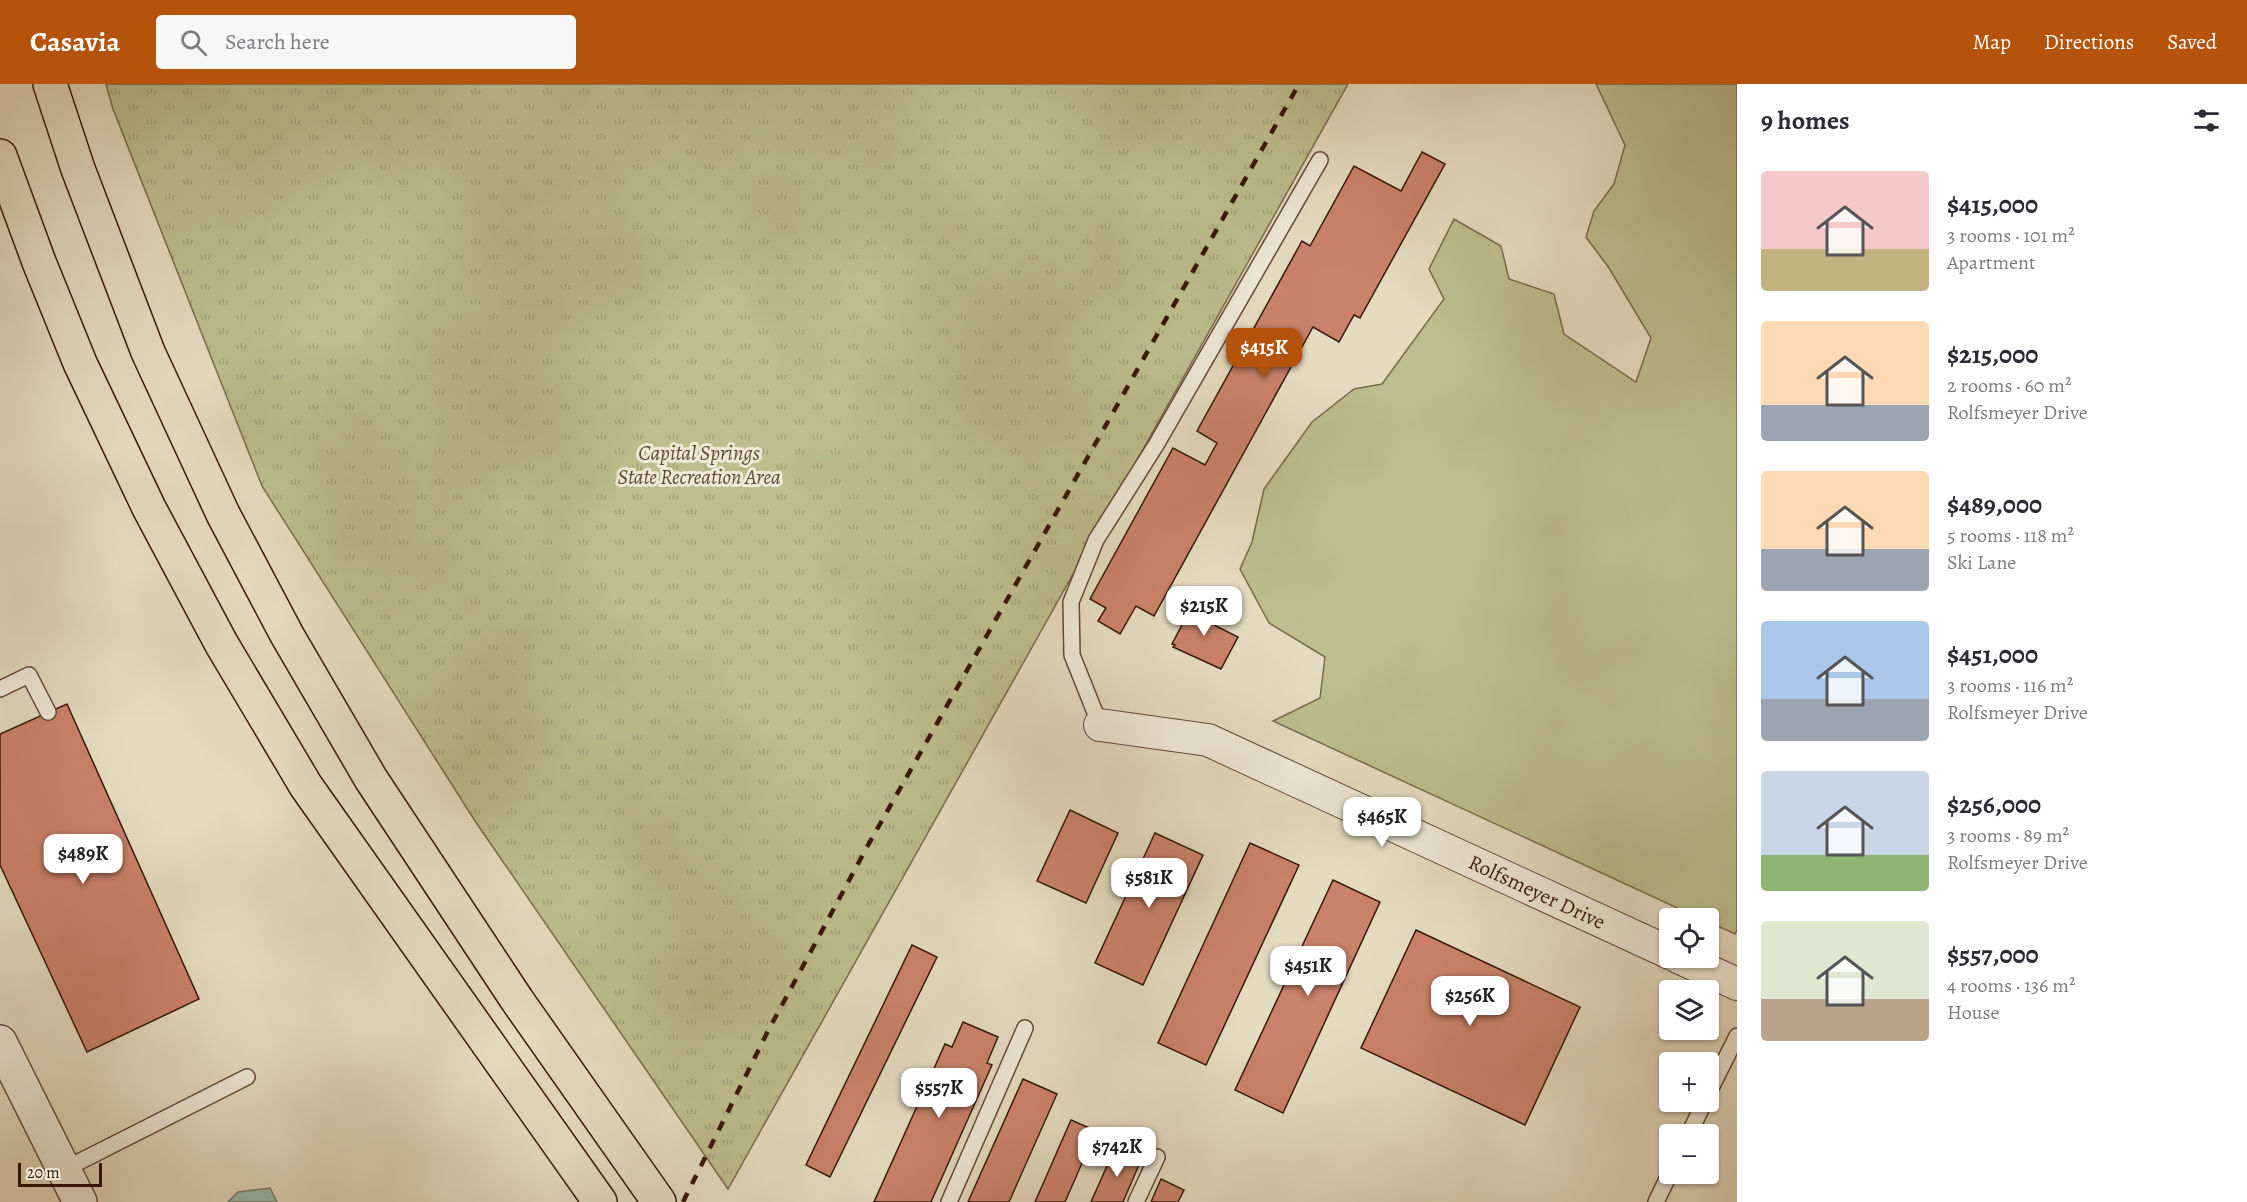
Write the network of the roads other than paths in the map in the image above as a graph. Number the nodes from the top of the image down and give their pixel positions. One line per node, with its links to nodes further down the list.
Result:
1 (50, 84): 20 (highway)
2 (0, 156): 19 (highway)
3 (1320, 160): 6 (lane)
4 (0, 689): 5 (lane)
5 (48, 712)
6 (1101, 725): 7 (street, Rolfsmeyer Drive)
7 (1659, 948)
8 (1702, 968): 9 (street)
9 (1737, 984)
10 (1025, 1028): 21 (lane)
11 (1737, 1036): 13 (lane)
12 (3, 1059): 16 (street)
13 (1719, 1072)
14 (247, 1077): 16 (lane)
15 (1156, 1157): 22 (lane)
16 (63, 1170): 18 (street)
17 (1665, 1184): 23 (lane)
18 (80, 1202)
19 (600, 1202)
20 (659, 1202)
21 (949, 1202)
22 (1136, 1202)
23 (1656, 1202)

